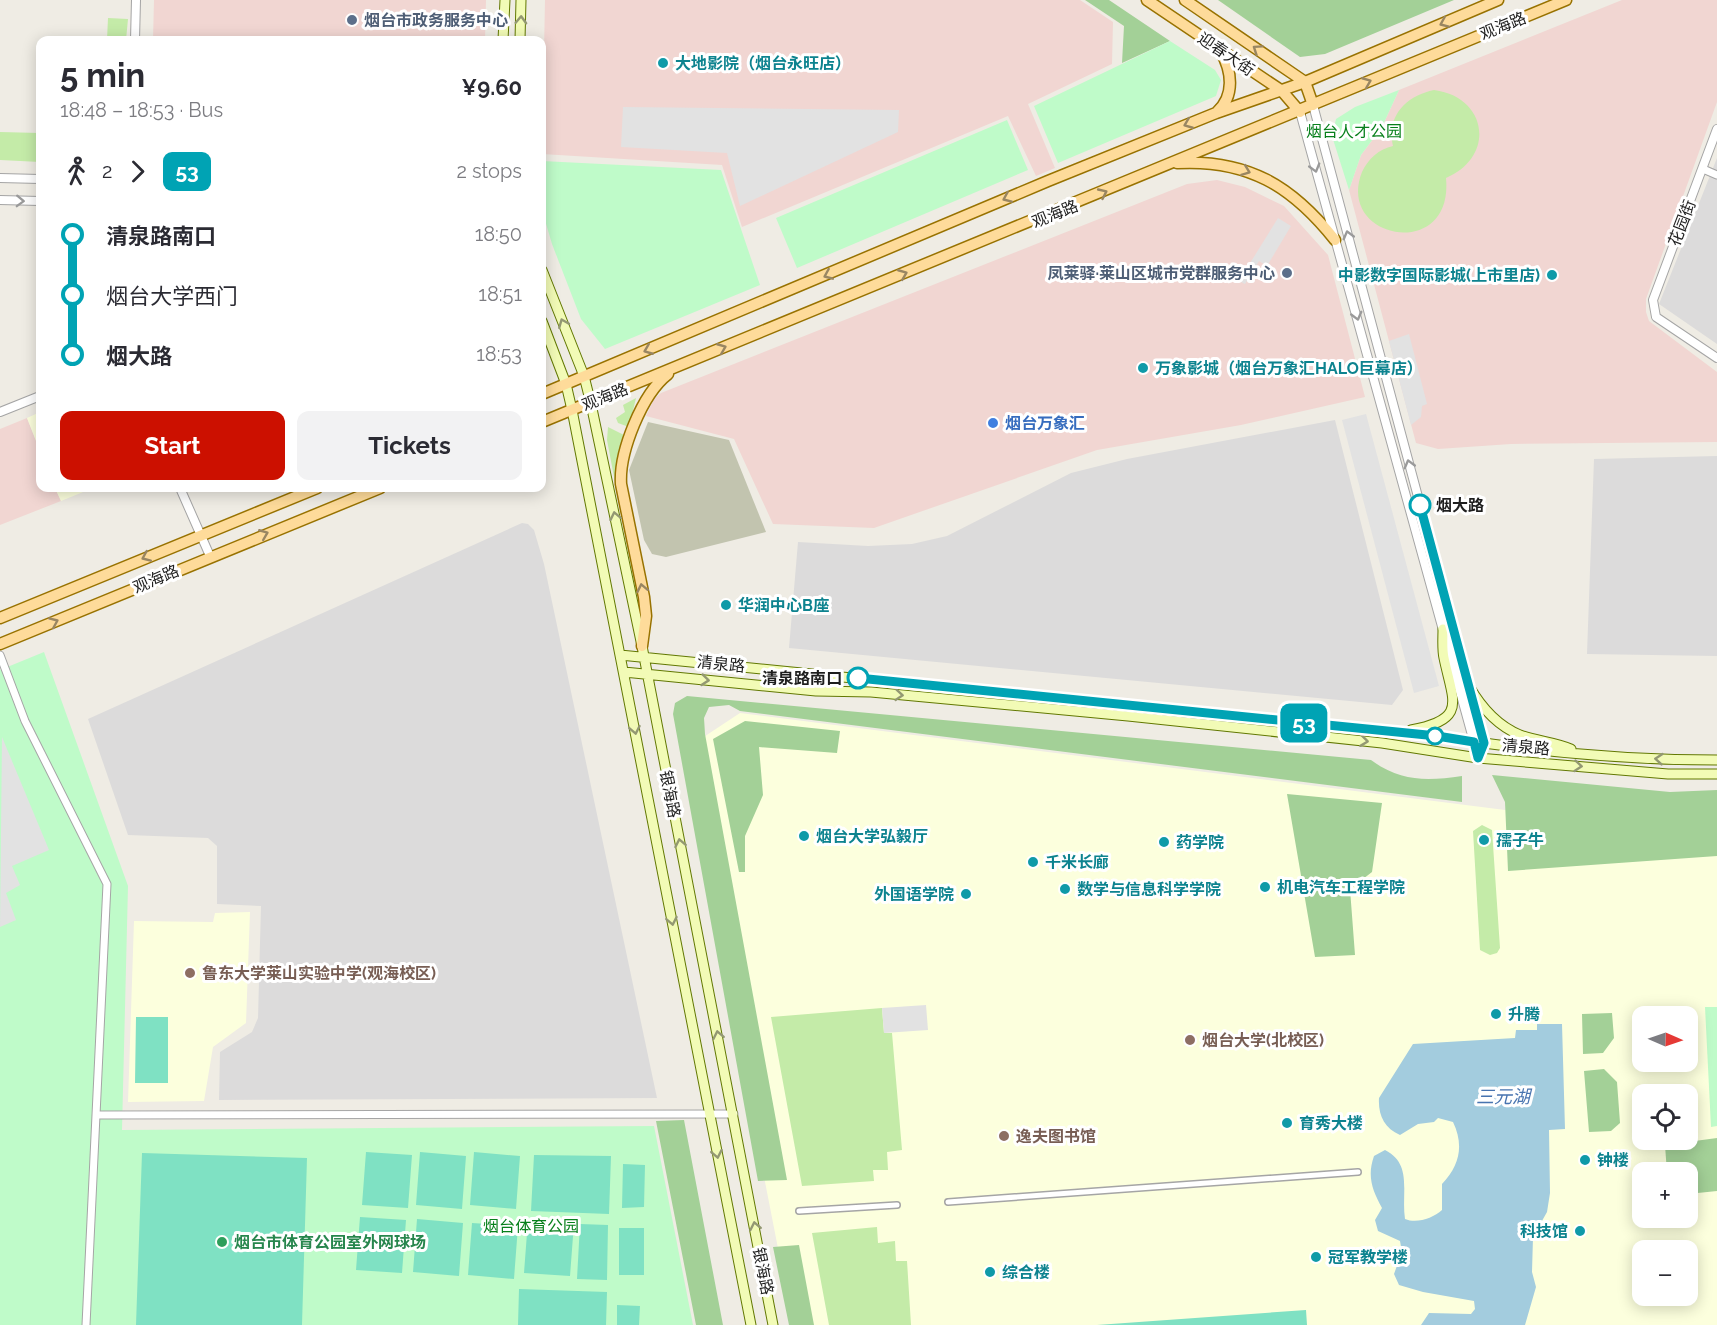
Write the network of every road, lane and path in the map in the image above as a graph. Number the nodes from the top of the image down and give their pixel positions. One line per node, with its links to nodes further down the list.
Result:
1 (136, 0): 9 (street)
2 (505, 0): 10 (main road)
3 (521, 0): 11 (main road, one-way to 3)
4 (1147, 0): 12 (main road, 迎春大街)
5 (1185, 0): 13 (main road, 迎春大街, one-way to 5)
6 (1498, 0): 8 (main road, 观海路)
7 (1566, 0): 15 (main road, 观海路, one-way to 7)
8 (1476, 4): 13 (main road, 观海路, one-way to 13)
9 (135, 36)
10 (503, 36)
11 (520, 36)
12 (1219, 50): 14 (main road, 迎春大街); 17 (main road)
13 (1305, 82): 14 (main road, 观海路); 15 (main road)
14 (1282, 91): 16 (main road, 迎春大街); 17 (main road, 观海路)
15 (1313, 105): 16 (main road, 观海路); 52 (street, one-way to 15)
16 (1300, 112): 19 (main road, 观海路); 26 (street, one-way to 26)
17 (1216, 113): 31 (main road, 观海路, one-way to 31)
18 (1717, 129): 20 (street, 花园街)
19 (1168, 163): 26 (main road, one-way to 26); 30 (main road, 观海路, one-way to 19)
20 (1703, 170): 21 (street); 29 (street, 花园街)
21 (1717, 175)
22 (0, 178): 23 (street)
23 (36, 179)
24 (0, 200): 25 (street, one-way to 25)
25 (36, 201)
26 (1335, 240): 45 (street, one-way to 45)
27 (546, 280): 31 (main road, 银海路, one-way to 27)
28 (546, 332): 32 (main road, 银海路)
29 (1717, 358)
30 (680, 365): 35 (main road, 观海路); 47 (main road, one-way to 30)
31 (584, 376): 32 (main road, 观海路); 35 (main road, 银海路)
32 (566, 384): 33 (main road, 观海路); 36 (main road, 银海路)
33 (546, 392)
34 (36, 398): 37 (street)
35 (591, 404): 36 (main road, 观海路); 47 (main road, 银海路, one-way to 35)
36 (572, 410): 38 (main road, 观海路); 49 (main road, 银海路)
37 (0, 412)
38 (546, 420)
39 (182, 492): 42 (street)
40 (306, 492): 42 (main road, 观海路)
41 (370, 492): 43 (main road, 观海路, one-way to 41)
42 (200, 535): 43 (street); 44 (main road, 观海路, one-way to 44)
43 (210, 556): 46 (main road, 观海路, one-way to 43)
44 (0, 618)
45 (1443, 629): 53 (main road); 54 (street)
46 (0, 644)
47 (642, 651): 49 (main road, 清泉路); 51 (main road, 银海路); 53 (main road, 清泉路)
48 (0, 655): 60 (street)
49 (620, 655): 50 (main road, 银海路)
50 (624, 672): 51 (main road, 清泉路); 61 (main road, 银海路, one-way to 61)
51 (646, 674): 56 (main road, 清泉路, one-way to 56); 59 (main road, 银海路, one-way to 51)
52 (1468, 686): 54 (street); 55 (main road)
53 (1401, 732): 54 (main road, 清泉路)
54 (1479, 743): 55 (main road, 清泉路); 56 (street)
55 (1579, 752): 57 (main road, 清泉路, one-way to 55)
56 (1478, 758): 58 (main road, 清泉路, one-way to 58)
57 (1717, 760)
58 (1717, 774)
59 (734, 1114): 61 (street); 68 (main road, 银海路, one-way to 59)
60 (96, 1115): 61 (street); 66 (street)
61 (710, 1115): 67 (main road, 银海路, one-way to 67)
62 (1358, 1173): 63 (street)
63 (948, 1202)
64 (897, 1205): 65 (street)
65 (799, 1211)
66 (86, 1325)
67 (751, 1325)
68 (773, 1325)

